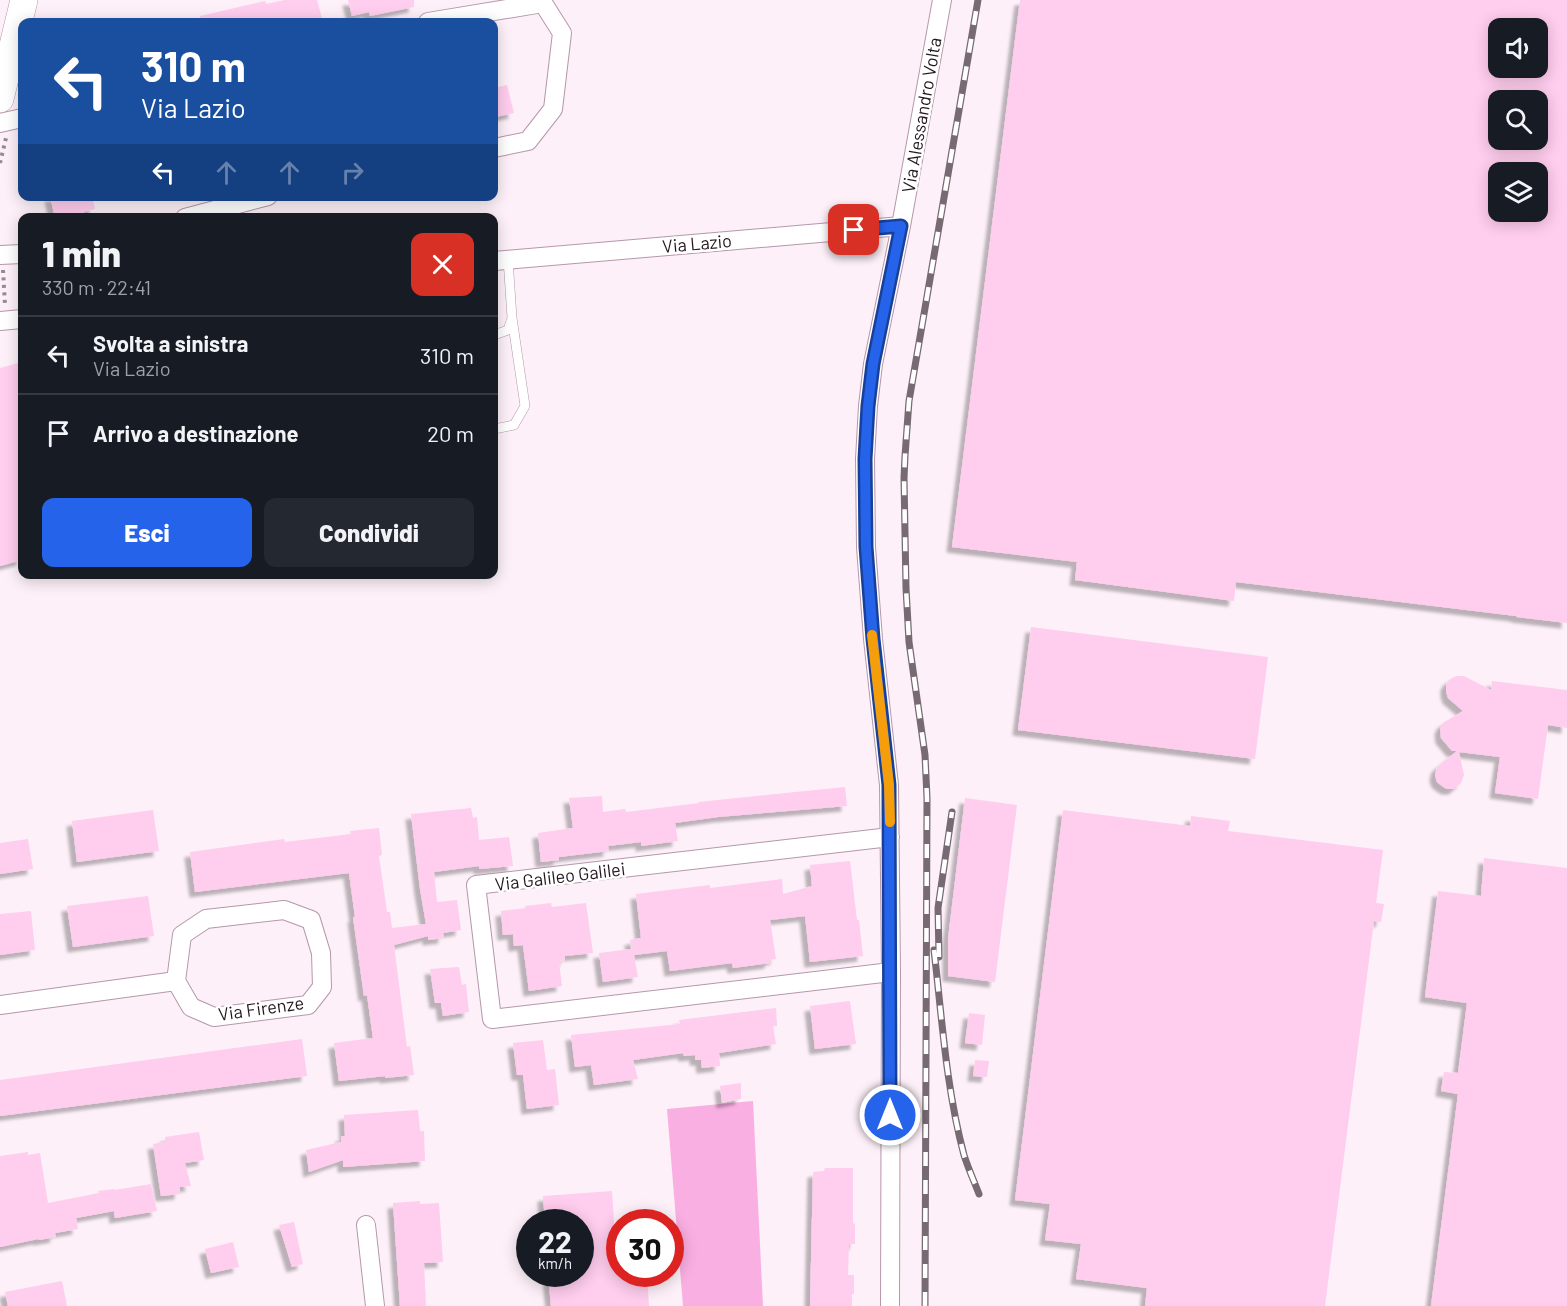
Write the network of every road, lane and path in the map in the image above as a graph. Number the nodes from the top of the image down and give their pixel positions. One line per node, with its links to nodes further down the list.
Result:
1 (24, 0): 3 (main road)
2 (942, 0): 13 (street, Via Alessandro Volta)
3 (20, 18)
4 (452, 18): 9 (street)
5 (18, 25): 6 (main road)
6 (0, 99)
7 (18, 121): 8 (street)
8 (3, 130): 10 (path)
9 (498, 147)
10 (0, 164)
11 (249, 201): 12 (street)
12 (204, 213)
13 (901, 226): 16 (street, Via Lazio); 21 (street, Via Alessandro Volta)
14 (18, 255): 15 (street)
15 (2, 260): 18 (path)
16 (501, 260): 17 (lane)
17 (512, 318): 19 (lane); 20 (lane)
18 (9, 320)
19 (498, 334)
20 (498, 428)
21 (890, 837): 22 (street, Via Alessandro Volta); 22 (street, Via Galileo Galilei)
22 (891, 972): 27 (street, Via Alessandro Volta)
23 (176, 981): 23 (street, Via Firenze); 24 (street)
24 (0, 1005)
25 (366, 1225): 26 (street)
26 (375, 1306)
27 (890, 1306)

